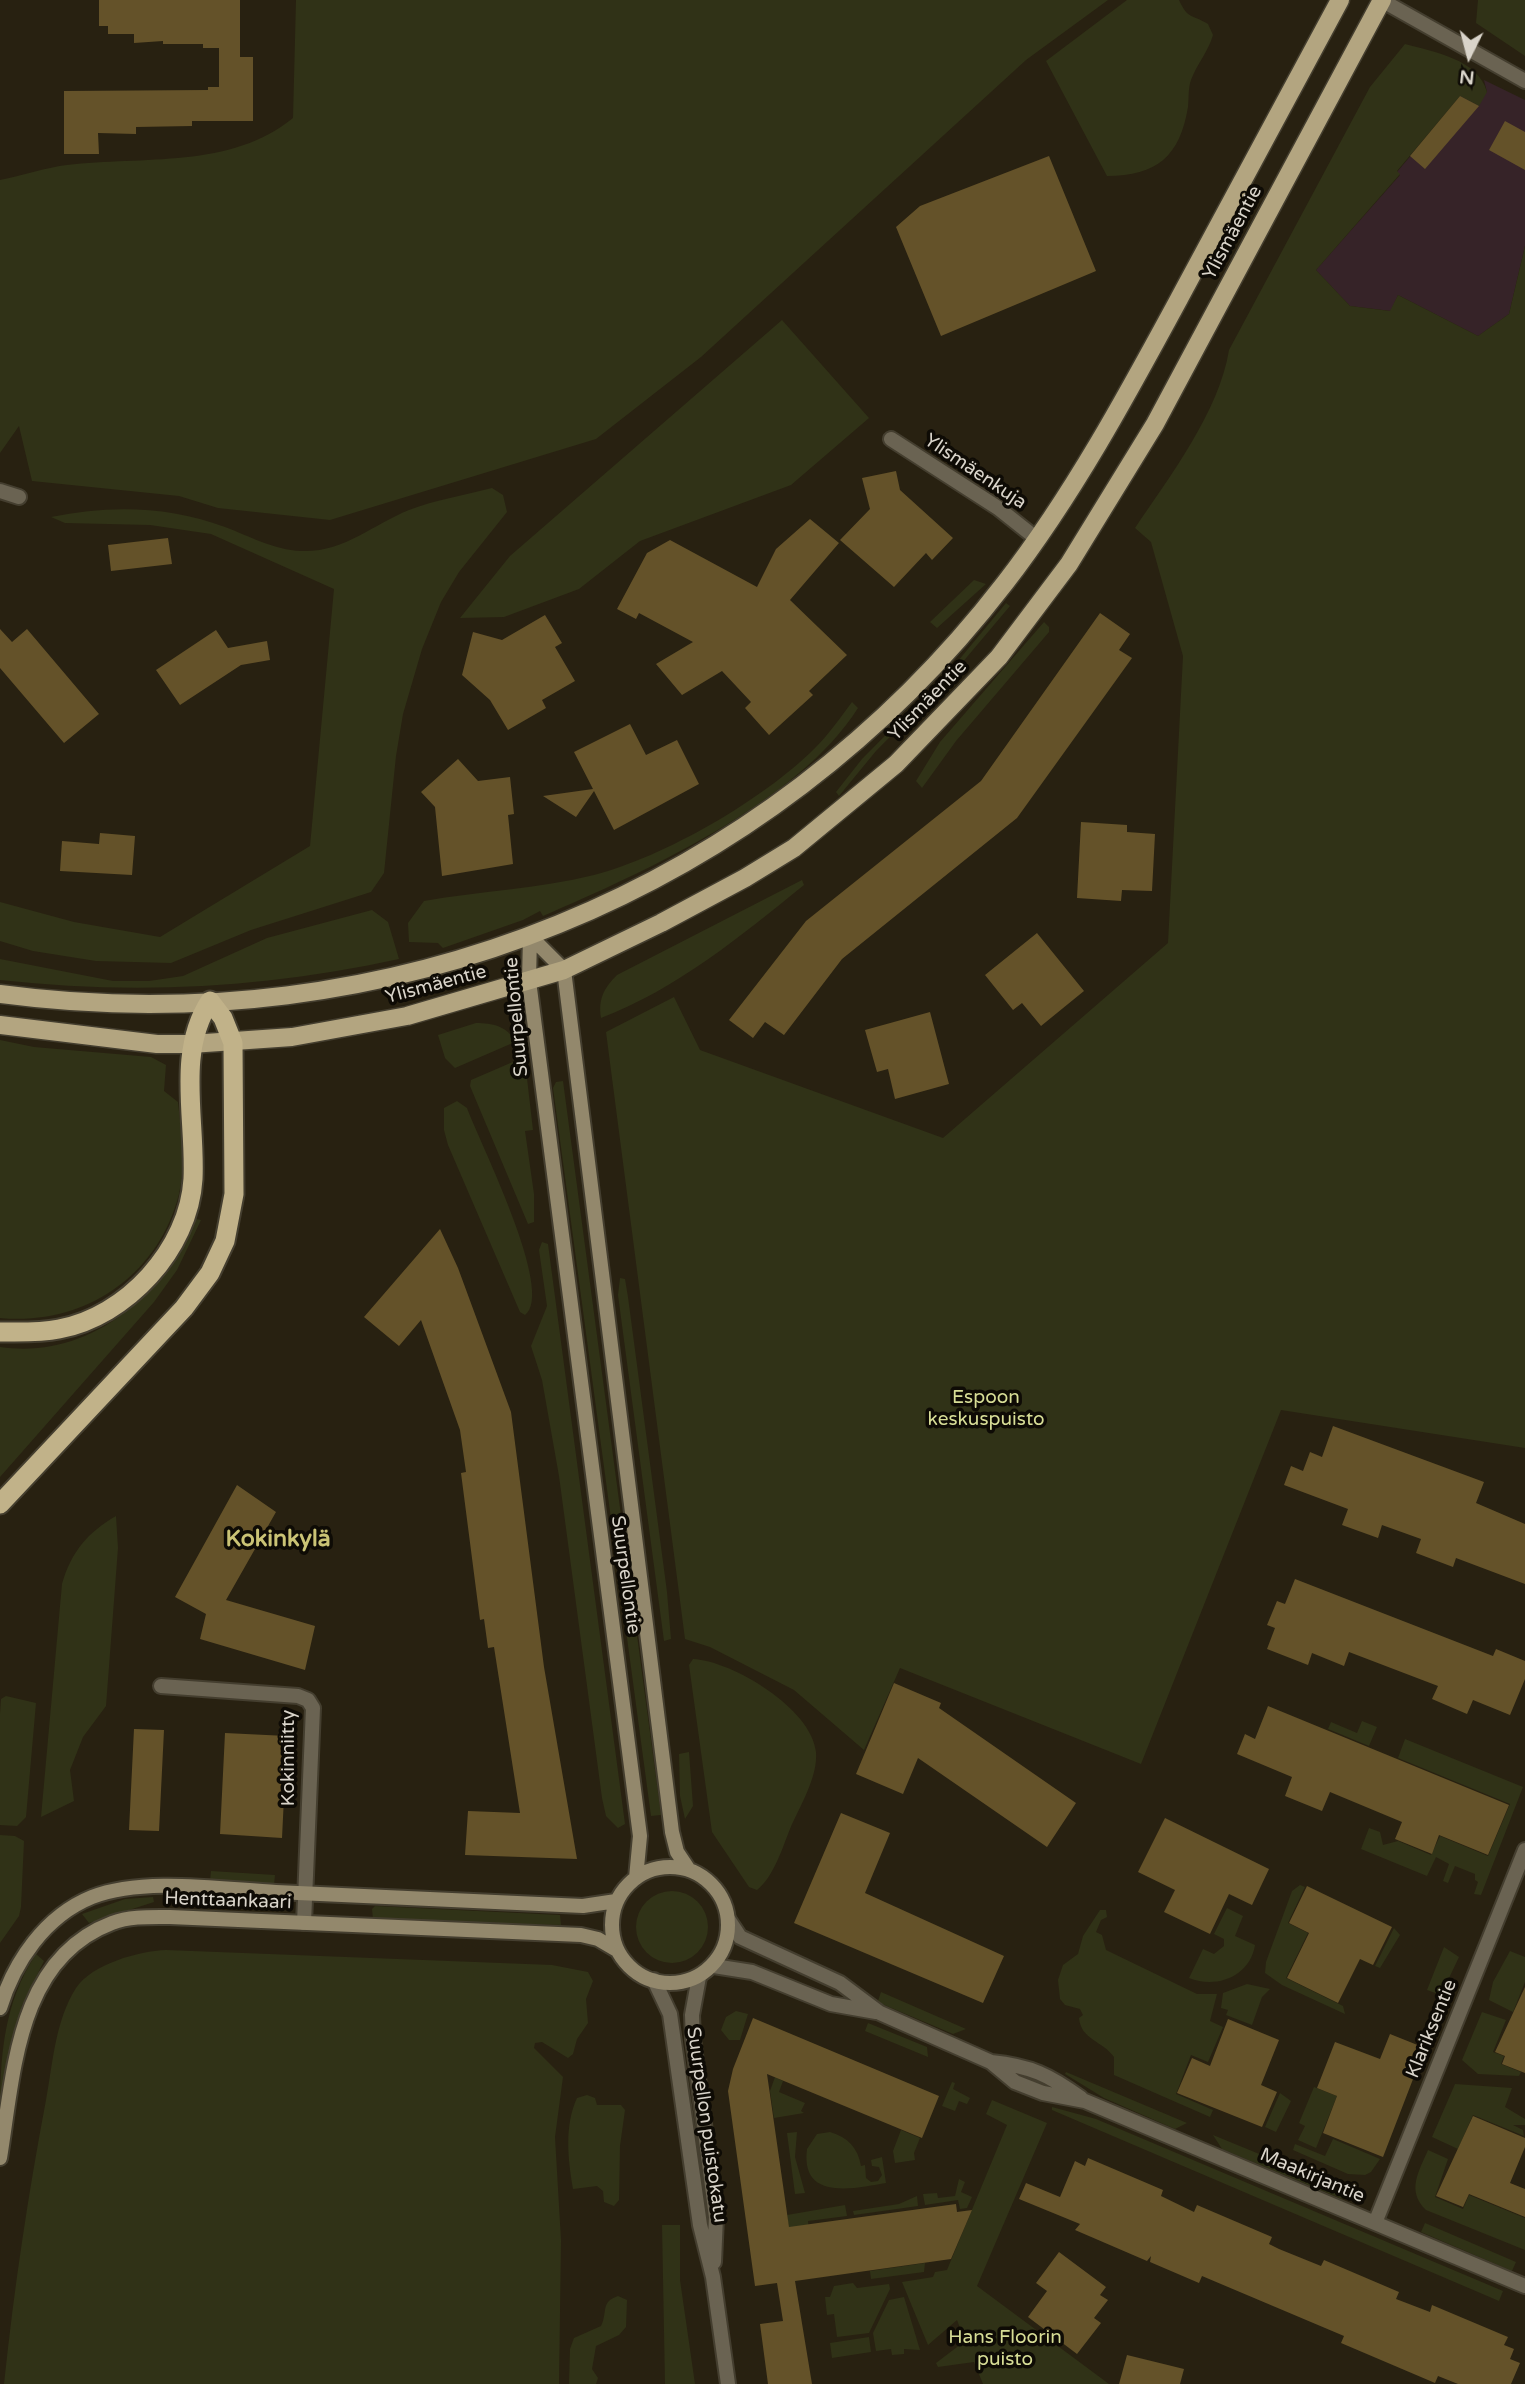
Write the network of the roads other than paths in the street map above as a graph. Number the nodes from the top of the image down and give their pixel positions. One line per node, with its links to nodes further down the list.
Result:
1 (1340, 0): 7 (main road, Ylismäentie)
2 (1382, 0): 3 (street); 9 (main road, Ylismäentie)
3 (1525, 82)
4 (891, 439): 7 (street, Ylismäenkuja)
5 (0, 491): 6 (street)
6 (19, 497)
7 (1037, 538): 8 (main road, Ylismäentie)
8 (530, 936): 9 (main road, Suurpellontie); 10 (main road, Suurpellontie); 12 (main road, Ylismäentie)
9 (564, 970): 10 (main road, Ylismäentie); 20 (main road, Suurpellontie)
10 (529, 981): 14 (main road, Ylismäentie); 21 (main road, Suurpellontie)
11 (0, 993): 12 (main road, Ylismäentie)
12 (210, 1001): 14 (highway); 15 (highway)
13 (0, 1026): 15 (main road, Ylismäentie)
14 (233, 1043): 15 (main road, Ylismäentie); 17 (highway)
15 (191, 1044): 16 (highway)
16 (0, 1332)
17 (5, 1497)
18 (160, 1686): 22 (street, Kokinniitty)
19 (1525, 1850): 33 (street, Klariksentie)
20 (689, 1870): 21 (main road); 24 (main road)
21 (636, 1878): 23 (main road)
22 (305, 1893): 23 (main road, Henttaankaari); 25 (street, Kokinniitty); 30 (main road, Henttaankaari)
23 (616, 1901): 26 (main road)
24 (728, 1919): 27 (main road); 31 (street, Maakirjantie)
25 (304, 1923): 26 (main road, Henttaankaari); 32 (main road, Henttaankaari)
26 (615, 1949): 29 (main road)
27 (714, 1966): 28 (main road); 31 (street, Maakirjantie)
28 (699, 1977): 29 (main road); 34 (street, Suurpellon puistokatu)
29 (654, 1980): 34 (street, Suurpellon puistokatu)
30 (0, 2008)
31 (880, 2013): 33 (street, Maakirjantie)
32 (0, 2158)
33 (1375, 2223): 35 (street, Maakirjantie)
34 (713, 2277): 36 (street, Suurpellon puistokatu)
35 (1525, 2286)
36 (728, 2384)

